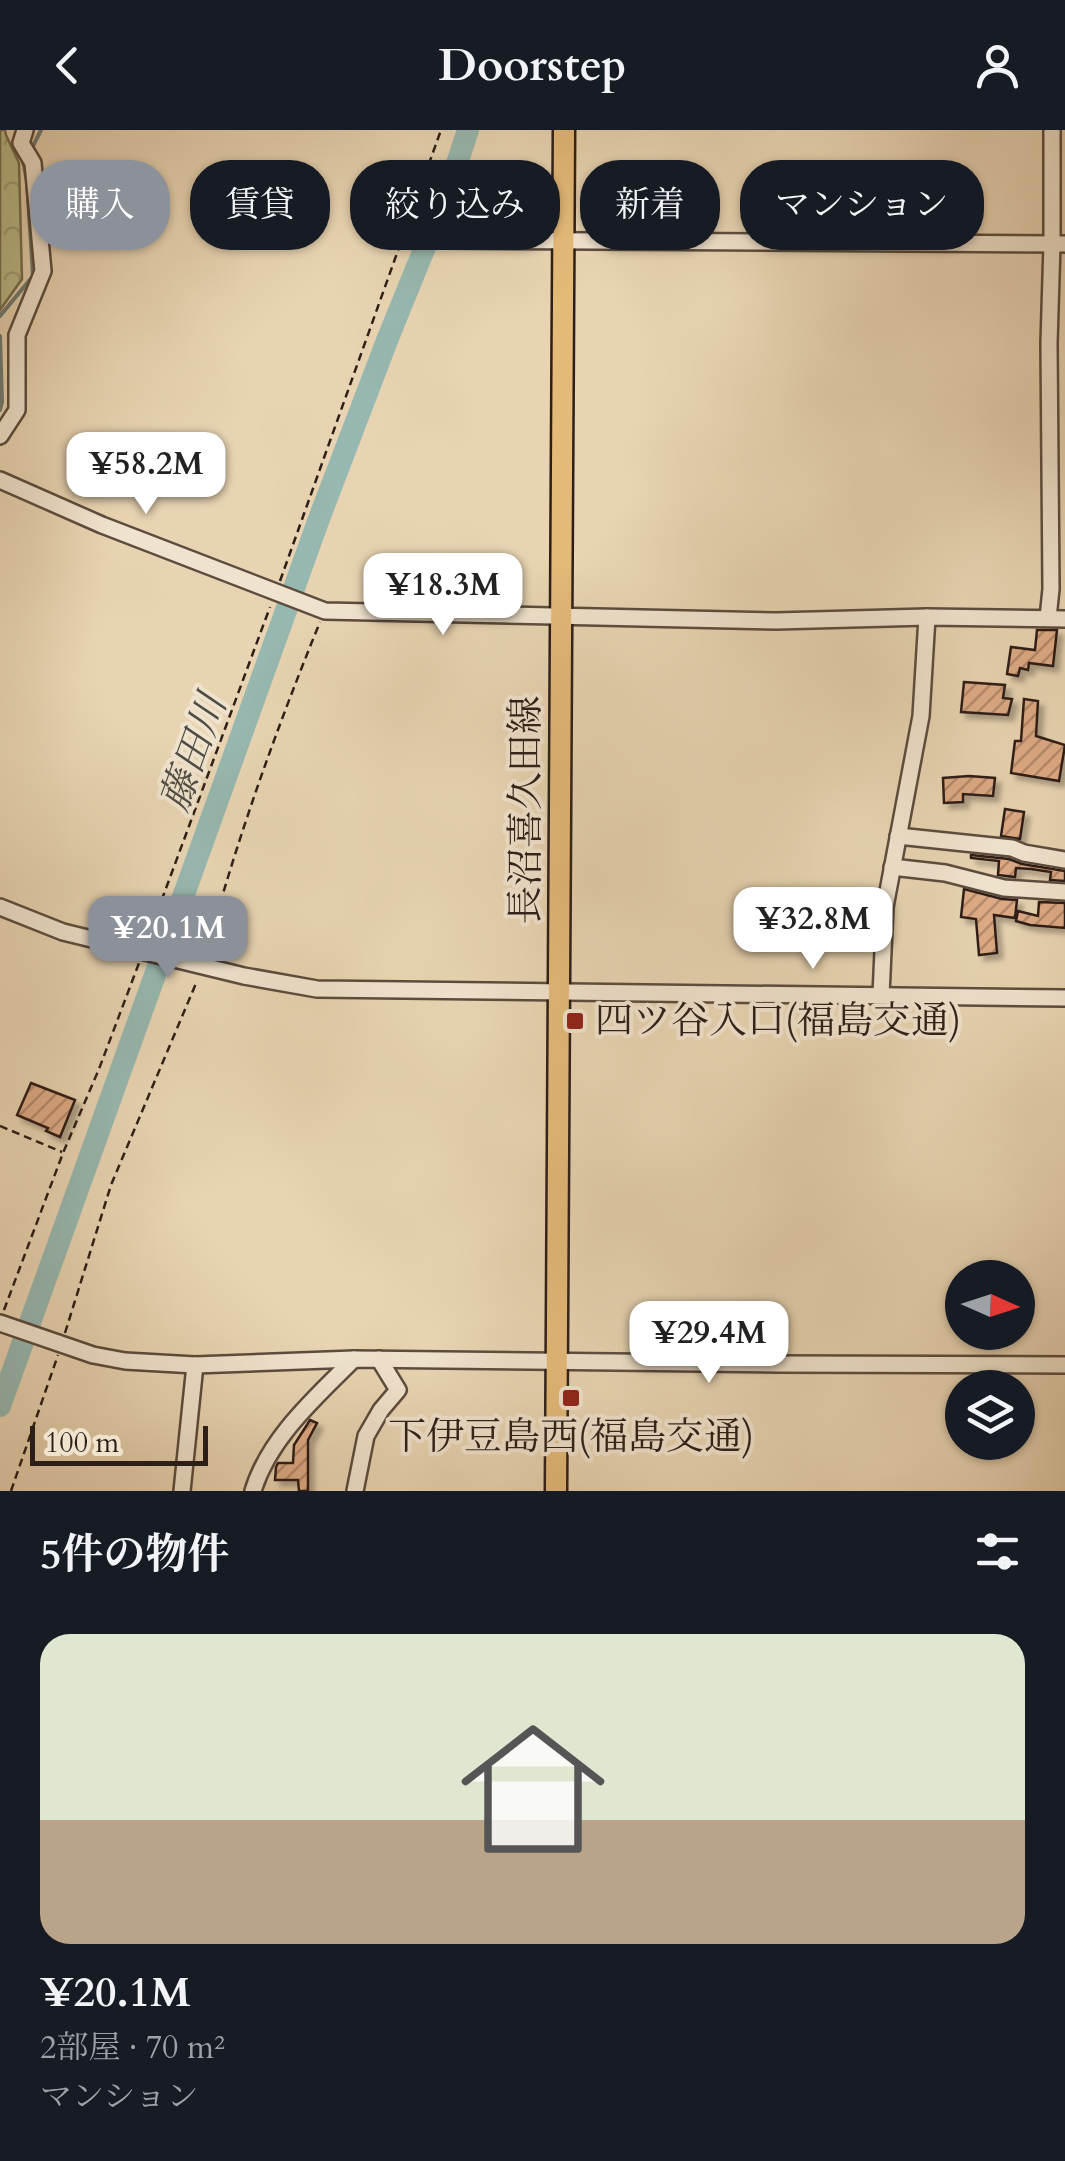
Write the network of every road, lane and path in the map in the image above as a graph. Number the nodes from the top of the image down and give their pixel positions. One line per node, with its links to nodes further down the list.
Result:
1 (26, 130): 7 (street)
2 (442, 130): 9 (path)
3 (564, 130): 5 (main road, 長沼喜久田線)
4 (1052, 130): 6 (street)
5 (563, 240): 6 (street); 11 (main road, 長沼喜久田線)
6 (1058, 244): 13 (street)
7 (0, 436)
8 (0, 480): 9 (street)
9 (276, 591): 10 (street)
10 (325, 611): 11 (street); 19 (path)
11 (562, 615): 12 (street); 20 (main road, 長沼喜久田線)
12 (926, 616): 13 (street); 14 (street)
13 (1057, 619)
14 (898, 836): 15 (street); 16 (street)
15 (1065, 860)
16 (892, 867): 17 (street); 21 (street)
17 (1065, 892)
18 (2, 905): 19 (street)
19 (203, 966): 20 (street); 26 (path)
20 (560, 991): 21 (street); 29 (main road, 長沼喜久田線)
21 (881, 995): 22 (street)
22 (1065, 998)
23 (0, 1126): 24 (path)
24 (63, 1152)
25 (0, 1323): 26 (street)
26 (62, 1345): 31 (street); 32 (path)
27 (354, 1359): 28 (street); 31 (street); 34 (street)
28 (379, 1359): 29 (street); 35 (street)
29 (558, 1362): 30 (street); 36 (main road, 長沼喜久田線)
30 (1065, 1364)
31 (195, 1366): 33 (street)
32 (12, 1491)
33 (182, 1491)
34 (253, 1491)
35 (355, 1491)
36 (556, 1491)

